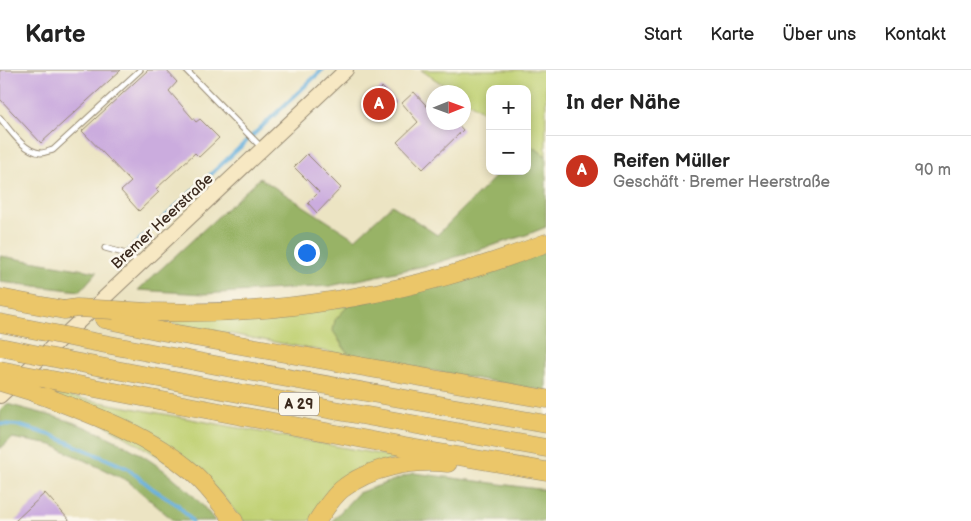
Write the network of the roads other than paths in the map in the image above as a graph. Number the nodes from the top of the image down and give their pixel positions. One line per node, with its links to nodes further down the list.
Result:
1 (140, 70): 4 (lane)
2 (186, 70): 5 (lane)
3 (346, 70): 5 (main road, Bremer Heerstraße)
4 (0, 118)
5 (263, 149): 8 (main road, Bremer Heerstraße)
6 (546, 243): 10 (highway)
7 (105, 248): 8 (lane)
8 (140, 264): 15 (main road, Bremer Heerstraße)
9 (0, 298): 10 (highway, bridge)
10 (109, 314): 16 (highway)
11 (0, 323): 17 (highway, A 29, bridge)
12 (0, 347): 18 (highway, A 29, bridge)
13 (0, 370): 19 (highway, bridge)
14 (0, 382): 20 (highway, bridge)
15 (0, 396)
16 (546, 399)
17 (546, 424)
18 (546, 448)
19 (541, 470): 21 (highway)
20 (234, 521)
21 (317, 521)

